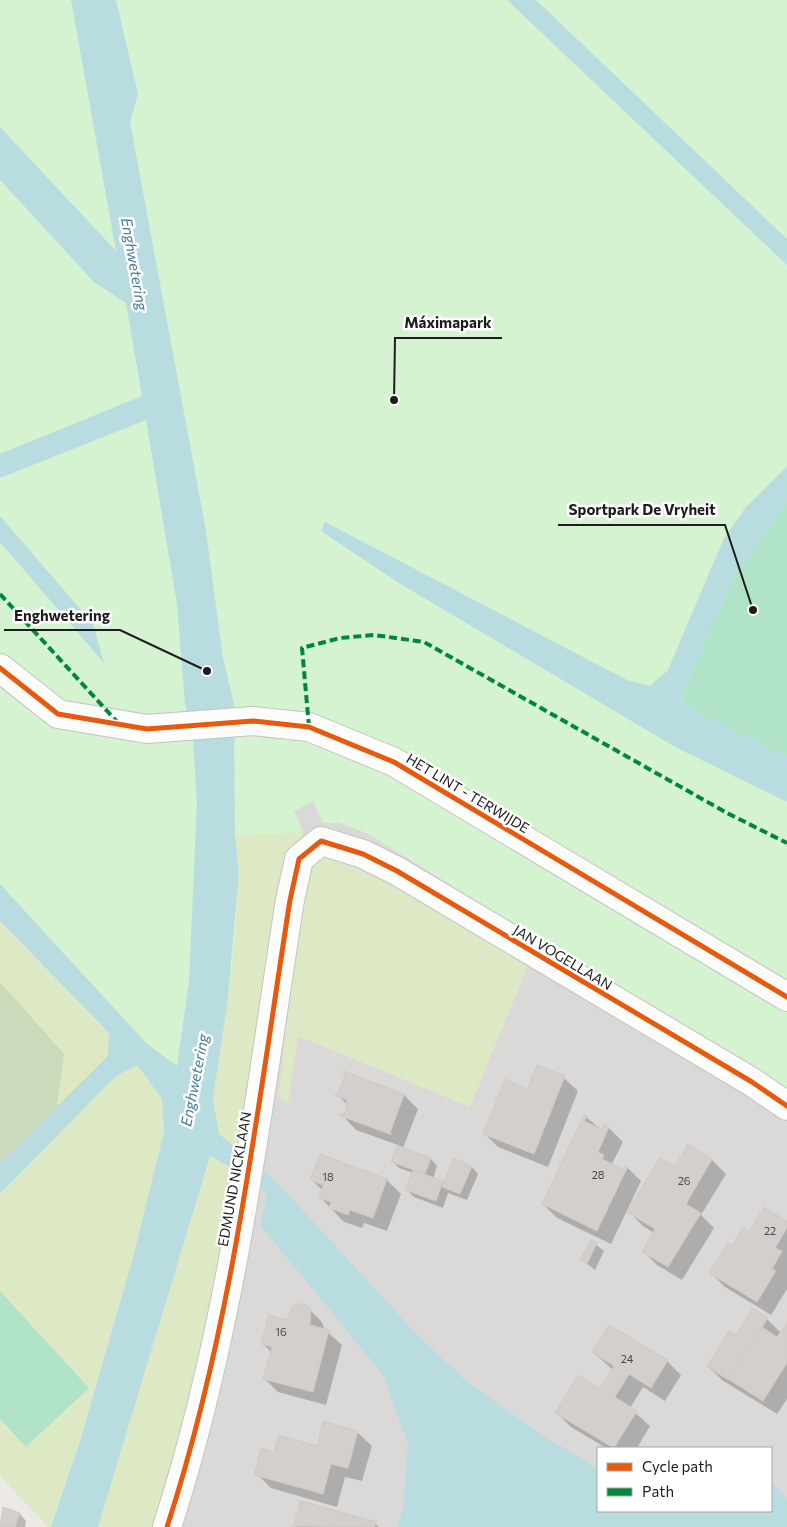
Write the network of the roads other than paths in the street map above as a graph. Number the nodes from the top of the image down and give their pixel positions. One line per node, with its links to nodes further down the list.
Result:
1 (0, 668): 3 (street, HET LINT - TERWIJDE)
2 (321, 841): 4 (street, JAN VOGELLAAN); 5 (street, EDMUND NICKLAAN)
3 (787, 997)
4 (787, 1106)
5 (167, 1527)

